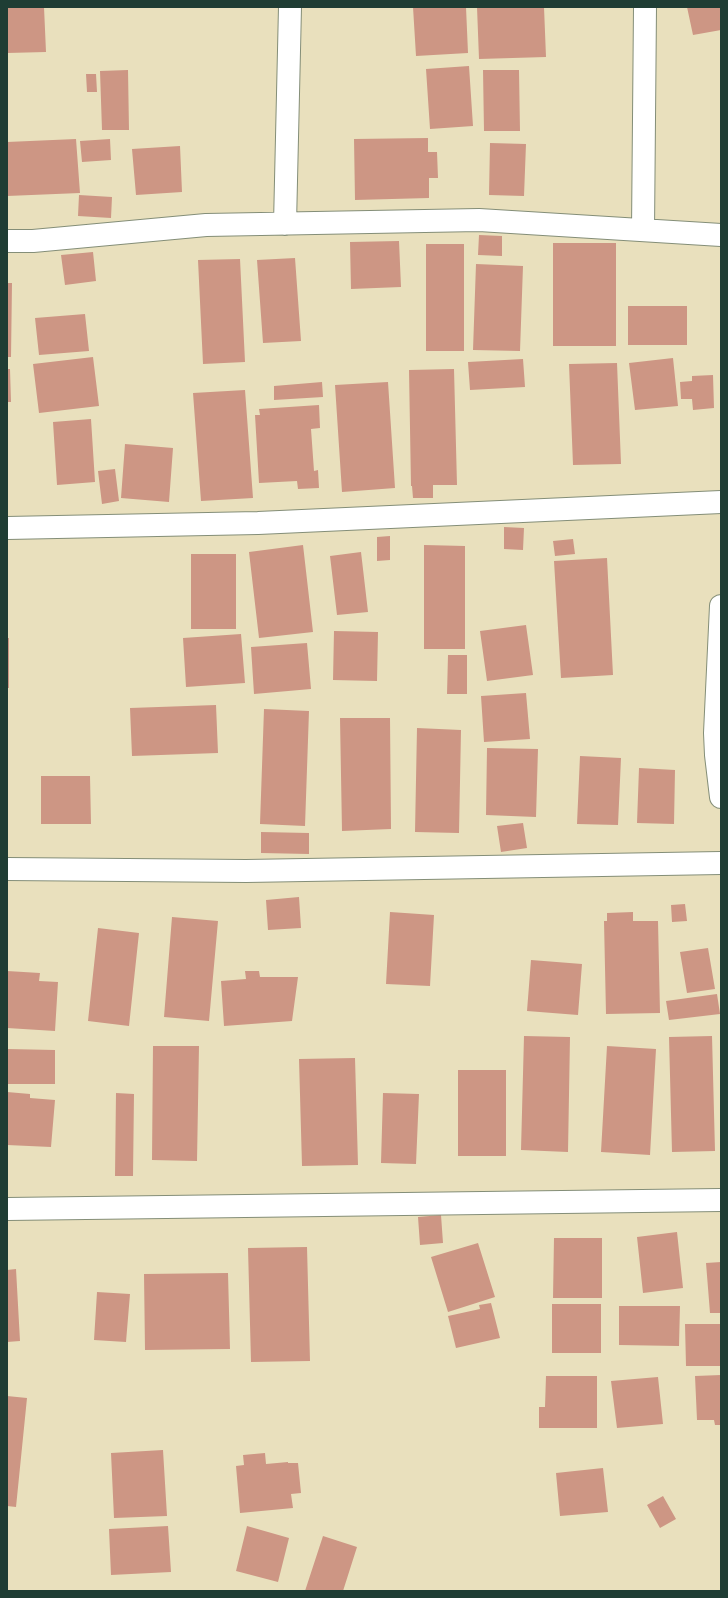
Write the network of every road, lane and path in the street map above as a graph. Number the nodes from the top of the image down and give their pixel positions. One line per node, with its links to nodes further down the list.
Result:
1 (290, 7): 3 (street)
2 (646, 7): 4 (street)
3 (285, 224): 4 (street); 6 (street)
4 (643, 230): 5 (street)
5 (721, 235): 7 (street)
6 (7, 241)
7 (721, 243)
8 (721, 502): 9 (street)
9 (7, 528)
10 (721, 606): 11 (street)
11 (721, 797)
12 (721, 863): 13 (street)
13 (7, 869)
14 (721, 1200): 15 (street)
15 (7, 1209)

